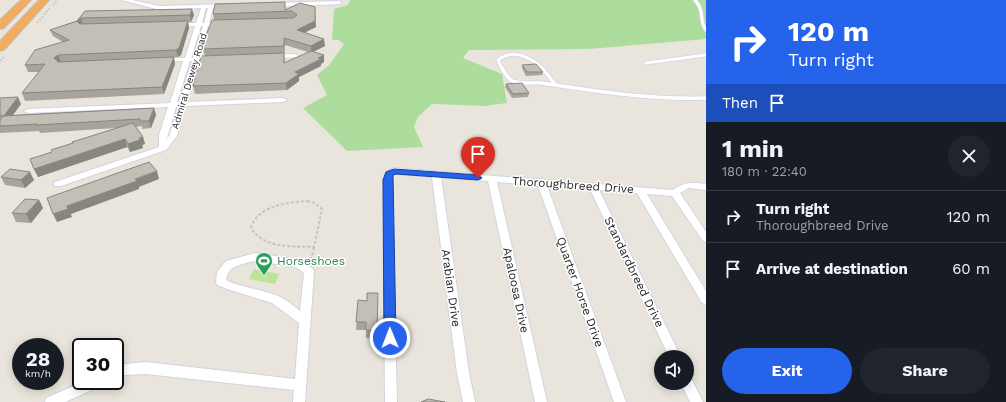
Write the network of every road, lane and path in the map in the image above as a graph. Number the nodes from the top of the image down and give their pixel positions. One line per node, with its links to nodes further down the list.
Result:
1 (26, 0): 11 (highway)
2 (44, 0): 14 (highway)
3 (125, 0): 8 (street)
4 (695, 0): 13 (lane)
5 (339, 3): 6 (street)
6 (264, 5)
7 (234, 6): 8 (street)
8 (208, 7): 10 (street, Admiral Dewey Road)
9 (230, 24): 10 (street)
10 (202, 25): 12 (street); 19 (street, Admiral Dewey Road); 20 (street, Admiral Dewey Road)
11 (0, 26)
12 (168, 26)
13 (706, 30)
14 (0, 48)
15 (706, 55): 22 (lane)
16 (295, 56): 17 (street)
17 (264, 57)
18 (218, 58): 20 (street)
19 (187, 59): 20 (street); 21 (street); 27 (street, Admiral Dewey Road)
20 (196, 59): 26 (street, Admiral Dewey Road)
21 (156, 61)
22 (646, 63)
23 (555, 84): 23 (lane); 24 (lane)
24 (706, 98)
25 (283, 100): 26 (street)
26 (182, 104): 27 (street); 29 (street, Admiral Dewey Road)
27 (173, 105): 28 (street); 29 (street, Admiral Dewey Road)
28 (28, 111)
29 (163, 148): 33 (street)
30 (436, 174): 31 (street, Thoroughbreed Drive); 50 (street, Thoroughbreed Drive); 51 (street, Arabian Drive)
31 (492, 179): 32 (street, Thoroughbreed Drive); 52 (street, Apaloosa Drive)
32 (541, 182): 34 (street, Thoroughbreed Drive); 53 (street, Quarter Horse Drive)
33 (58, 184)
34 (593, 186): 36 (street, Thoroughbreed Drive); 43 (street, Standardbreed Drive)
35 (706, 187): 37 (street, Thoroughbreed Drive)
36 (640, 190): 37 (street, Thoroughbreed Drive); 41 (street)
37 (675, 193): 38 (street)
38 (706, 239)
39 (314, 247): 39 (path); 40 (path)
40 (309, 271): 42 (street); 42 (street)
41 (706, 300)
42 (305, 321): 45 (street)
43 (672, 350)
44 (124, 370): 45 (street)
45 (300, 384): 49 (street)
46 (78, 390): 48 (street)
47 (691, 390): 54 (street)
48 (51, 402)
49 (299, 402)
50 (391, 402)
51 (469, 402)
52 (540, 402)
53 (620, 402)
54 (697, 402)

